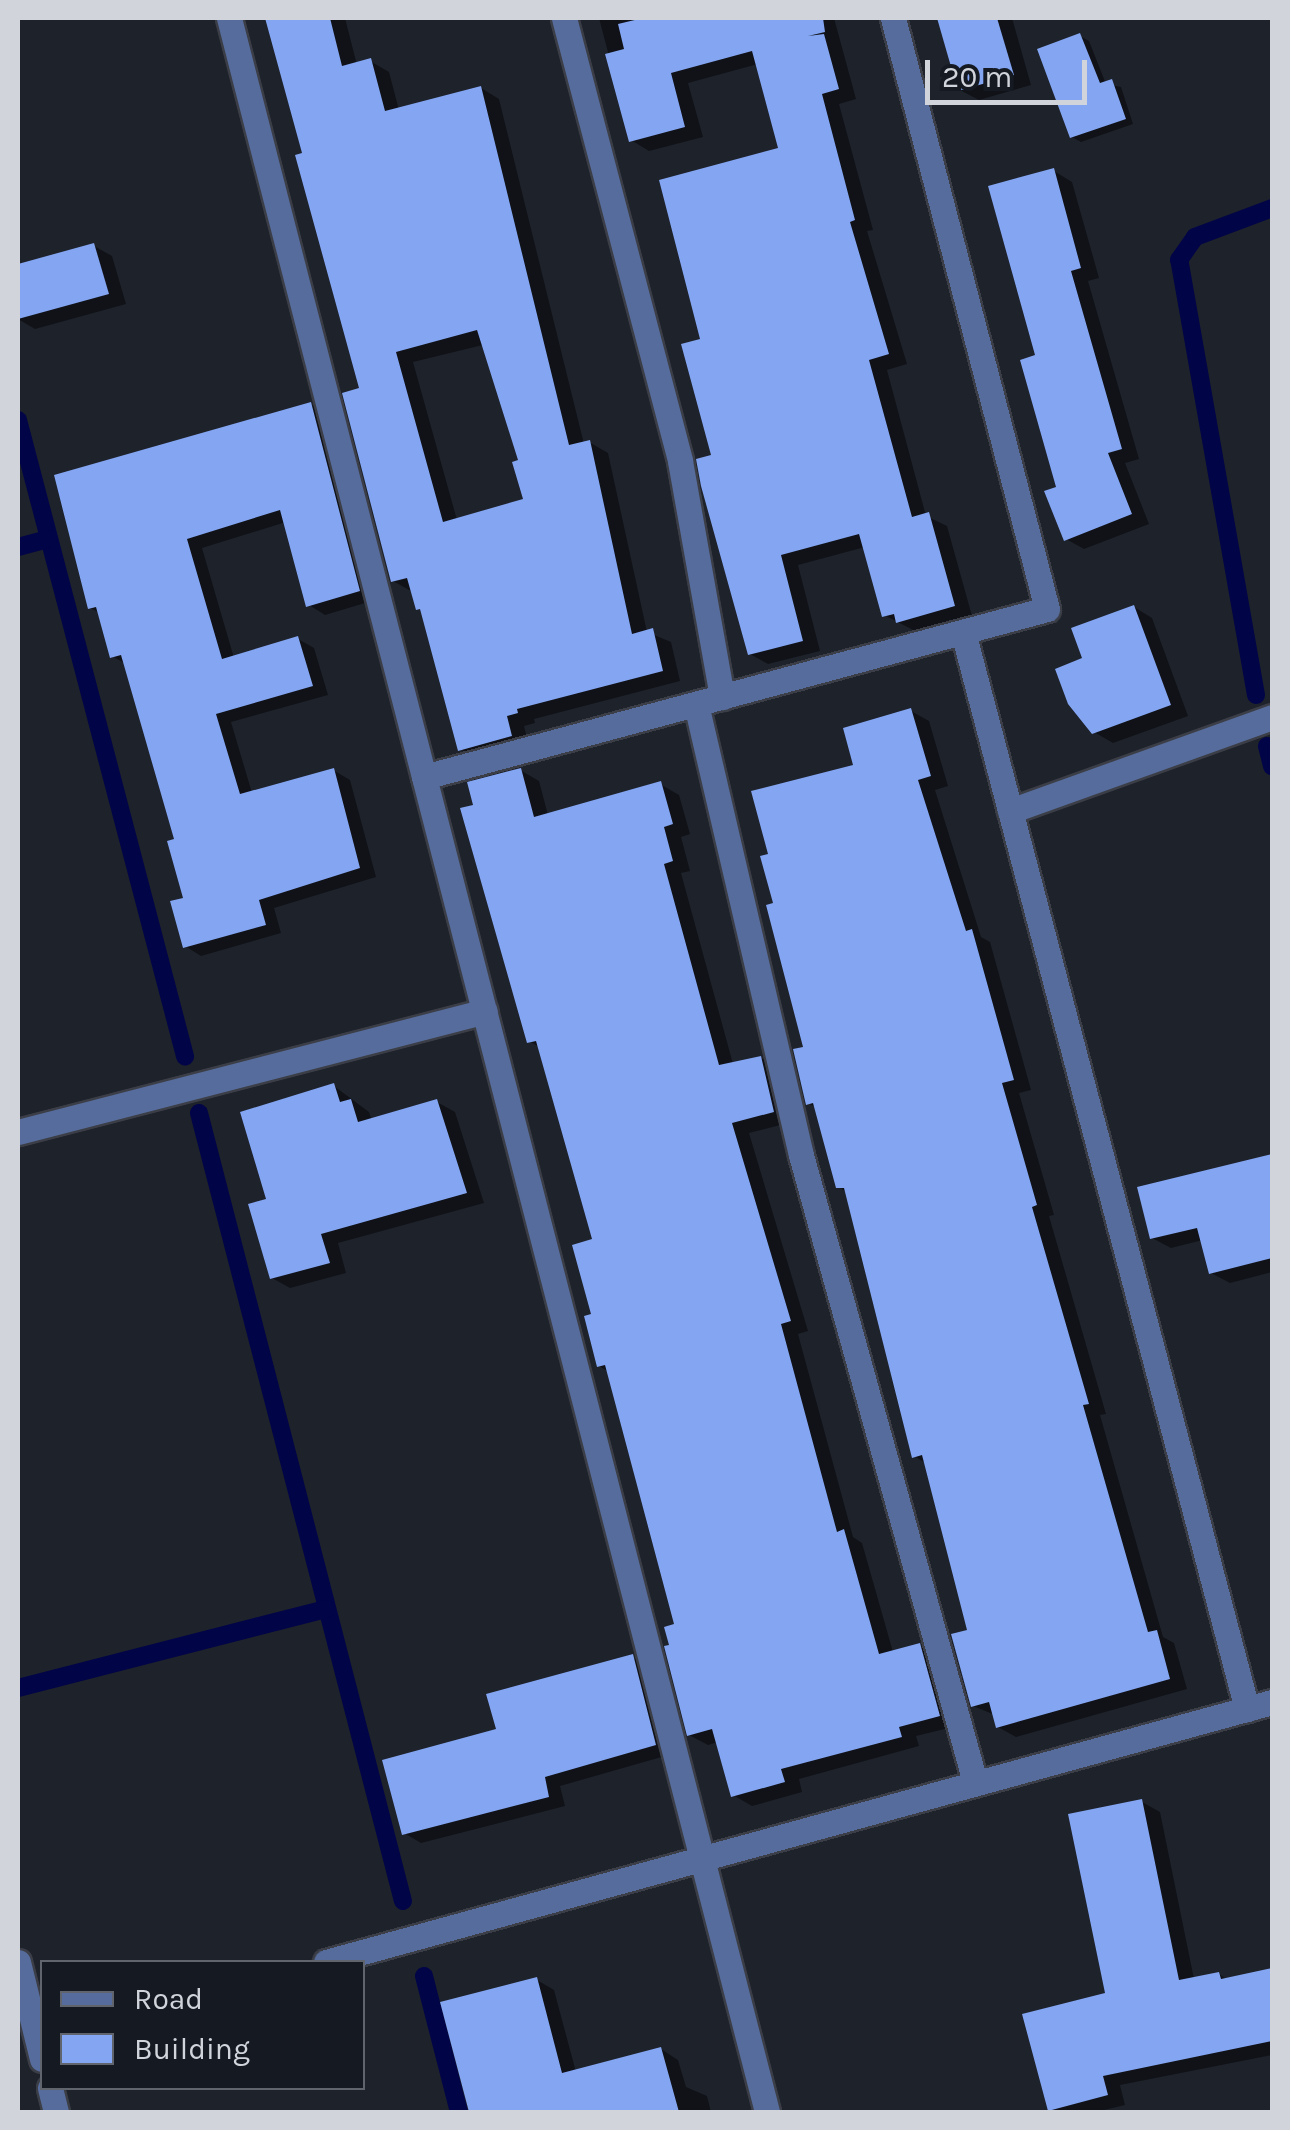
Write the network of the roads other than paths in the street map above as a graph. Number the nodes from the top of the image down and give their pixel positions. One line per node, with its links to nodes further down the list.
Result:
1 (229, 18): 8 (street)
2 (564, 18): 5 (street)
3 (893, 18): 4 (street)
4 (963, 632): 5 (street); 9 (street)
5 (722, 696): 6 (street)
6 (696, 704): 8 (street); 14 (street)
7 (1272, 717): 9 (street)
8 (424, 776): 10 (street)
9 (1010, 811): 13 (street)
10 (485, 1010): 11 (street); 15 (street)
11 (18, 1132)
12 (1272, 1702): 13 (street)
13 (1247, 1709): 14 (street)
14 (975, 1782): 15 (street)
15 (702, 1857): 16 (street); 19 (street)
16 (333, 1960)
17 (18, 1962): 18 (street)
18 (35, 2048)
19 (768, 2112)

